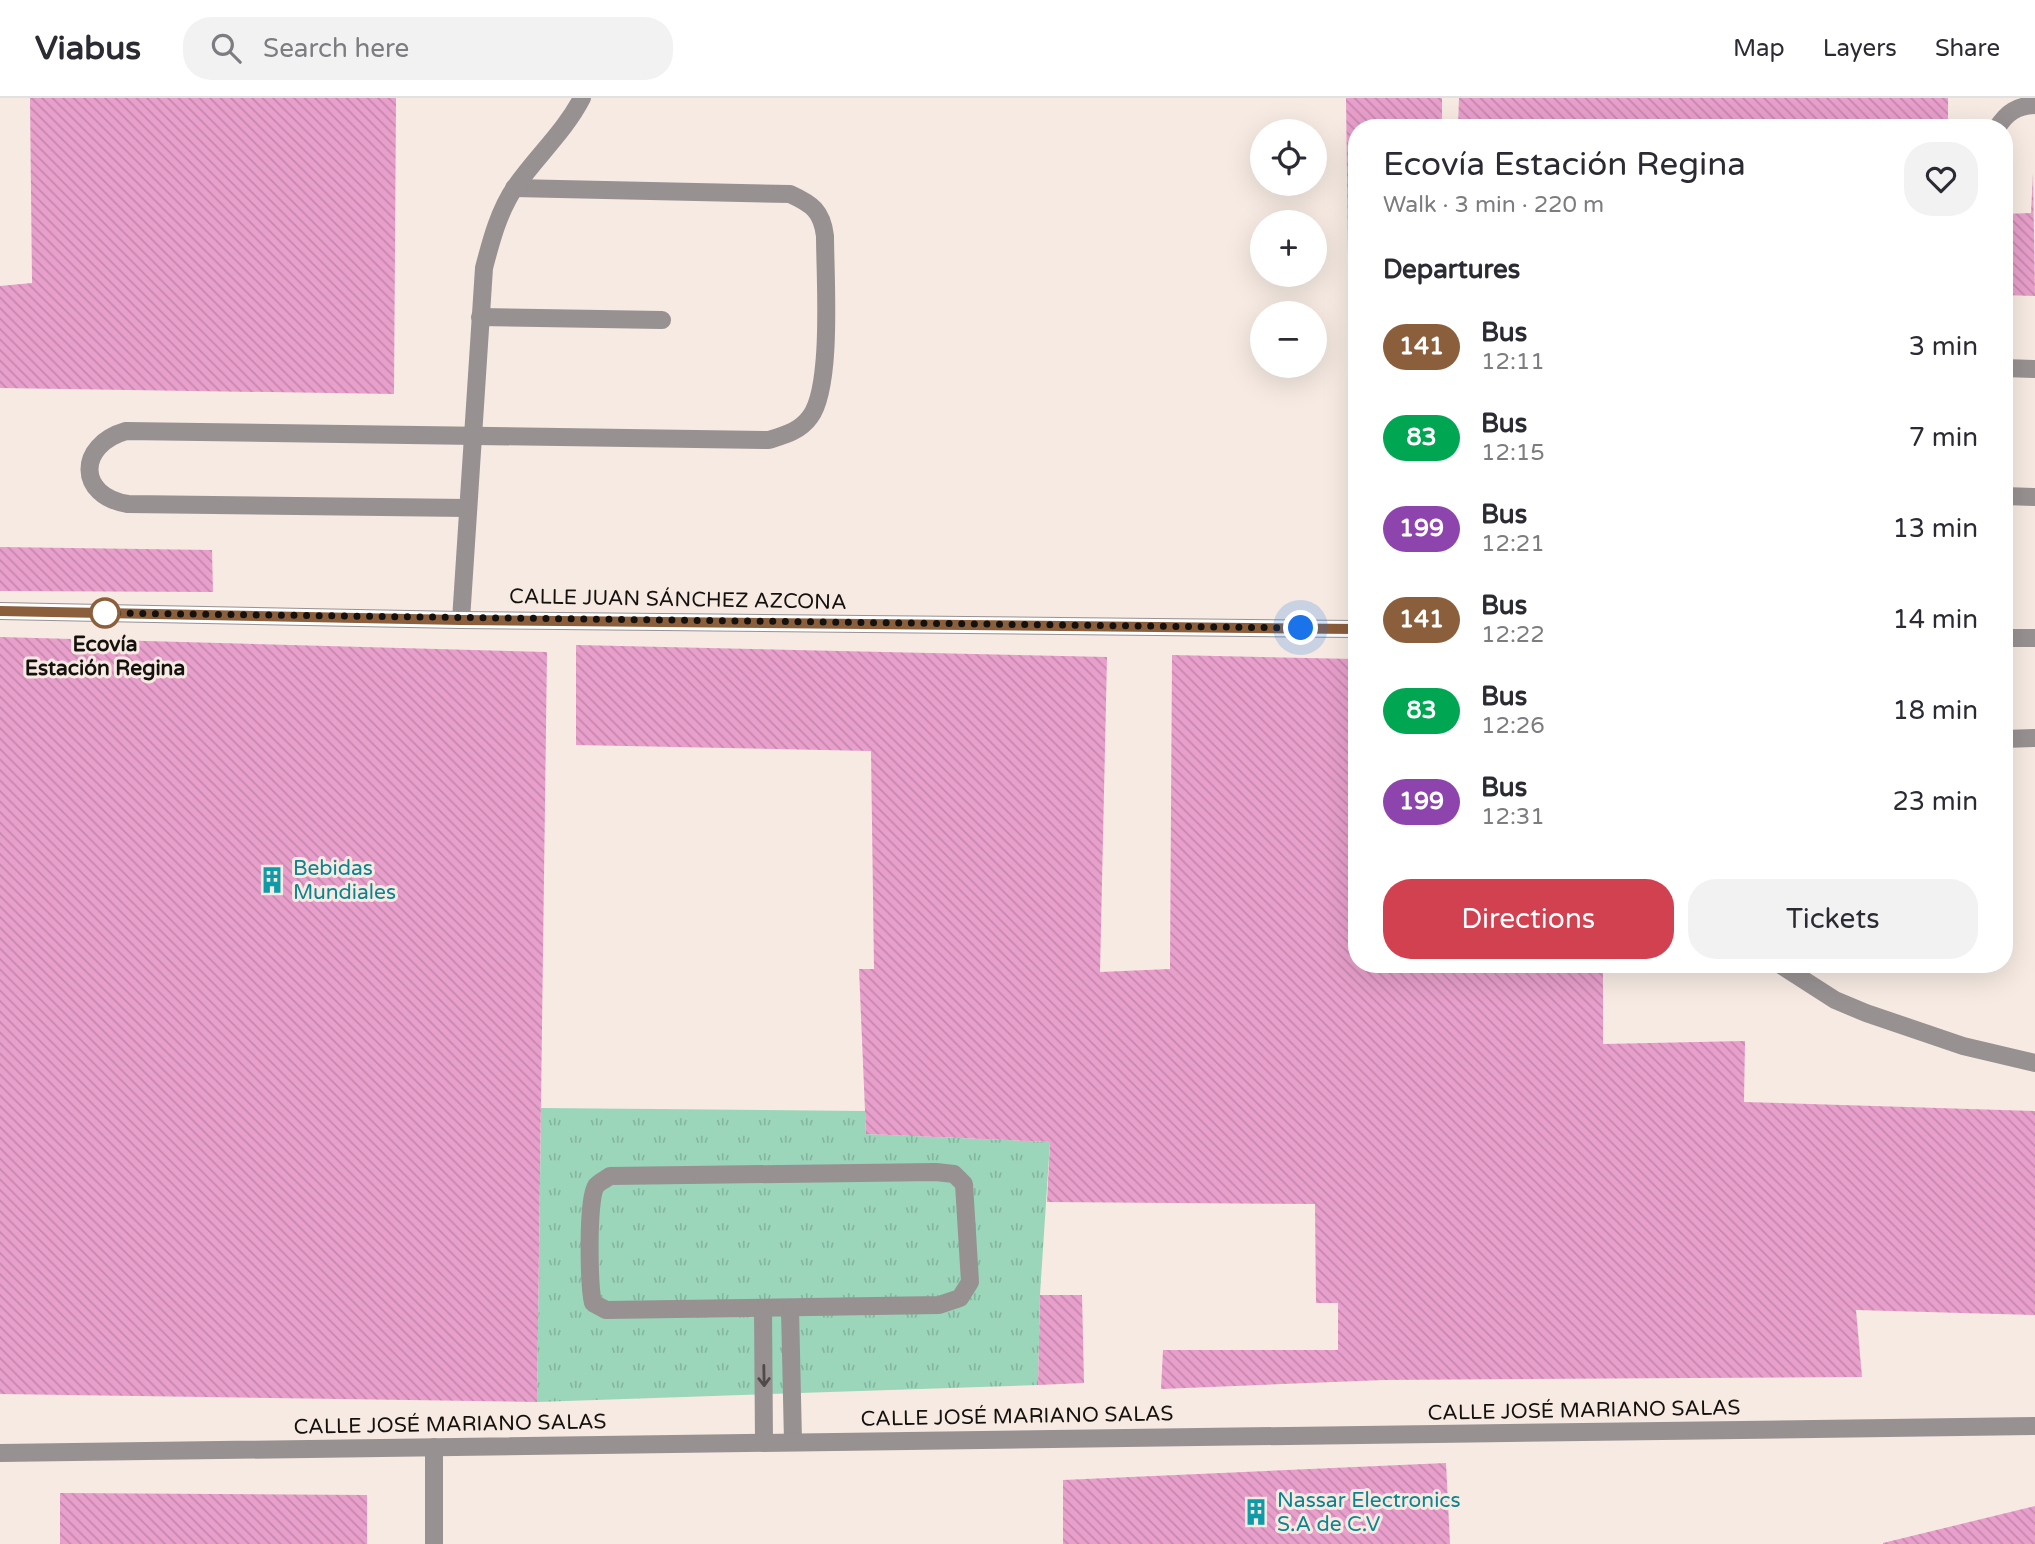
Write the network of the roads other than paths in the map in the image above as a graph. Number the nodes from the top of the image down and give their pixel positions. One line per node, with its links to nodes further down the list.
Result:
1 (582, 98): 4 (street)
2 (2035, 105): 3 (street)
3 (2002, 119)
4 (514, 188): 5 (street); 9 (street)
5 (480, 317): 6 (street); 9 (street)
6 (662, 320)
7 (2013, 368): 8 (street)
8 (2035, 369)
9 (471, 437): 12 (street); 12 (street)
10 (2013, 496): 11 (street)
11 (2035, 497)
12 (467, 508): 14 (street)
13 (0, 611): 14 (street, CALLE JUAN SÁNCHEZ AZCONA)
14 (461, 620): 15 (street, CALLE JUAN SÁNCHEZ AZCONA)
15 (1348, 629)
16 (2013, 638): 17 (street)
17 (2035, 638)
18 (2035, 738): 19 (street)
19 (2013, 739)
20 (1793, 973): 21 (street)
21 (2035, 1063)
22 (763, 1309): 23 (street); 23 (street); 26 (street, one-way to 26)
23 (790, 1309): 25 (street)
24 (2035, 1426): 25 (street, CALLE JOSÉ MARIANO SALAS)
25 (793, 1441): 26 (street, CALLE JOSÉ MARIANO SALAS)
26 (764, 1443): 27 (street, CALLE JOSÉ MARIANO SALAS)
27 (434, 1447): 28 (street, CALLE JOSÉ MARIANO SALAS); 29 (street)
28 (0, 1453)
29 (434, 1544)

